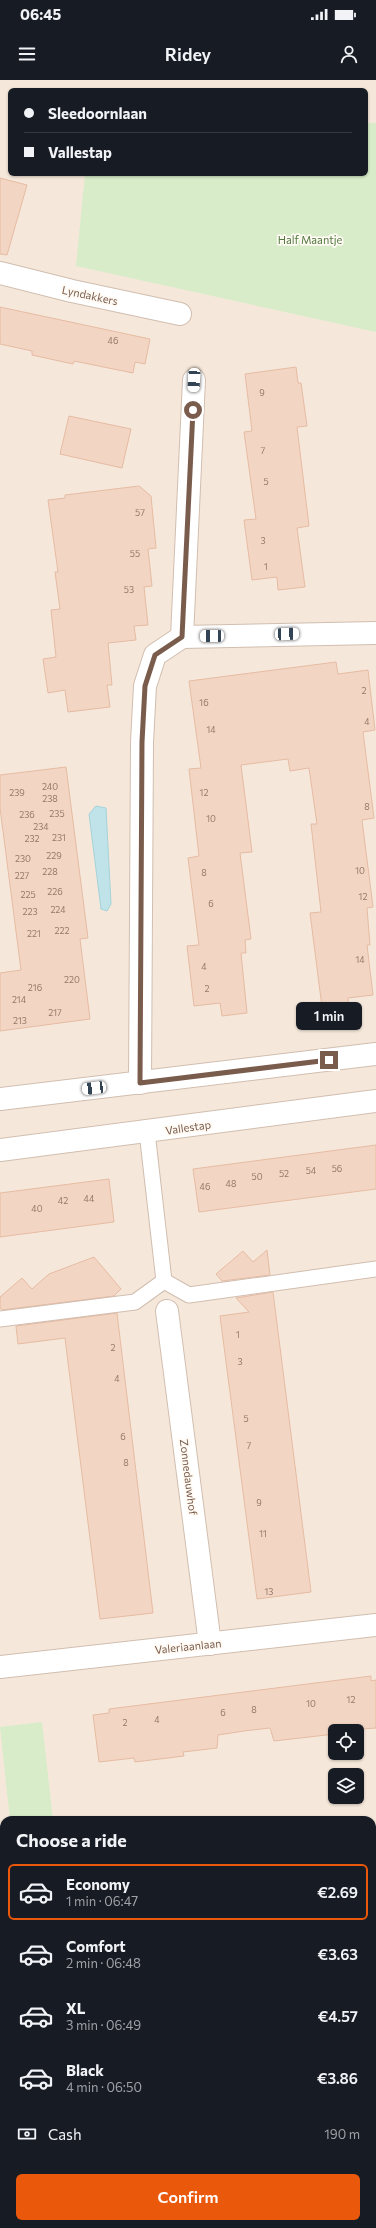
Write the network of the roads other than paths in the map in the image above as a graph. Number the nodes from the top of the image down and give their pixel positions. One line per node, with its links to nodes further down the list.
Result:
1 (0, 273): 2 (street, Lyndakkers)
2 (180, 314)
3 (194, 380): 5 (street)
4 (376, 632): 5 (street)
5 (182, 637): 7 (street)
6 (376, 1054): 7 (street)
7 (140, 1083): 8 (street)
8 (0, 1099)
9 (376, 1101): 10 (street, Vallestap)
10 (147, 1132): 11 (street, Vallestap); 13 (lane)
11 (0, 1150)
12 (376, 1269): 13 (lane)
13 (164, 1281): 15 (lane)
14 (167, 1311): 17 (street, Zonnedauwhof)
15 (0, 1319)
16 (376, 1625): 17 (street, Valeriaanlaan)
17 (210, 1644): 18 (street, Valeriaanlaan)
18 (0, 1667)

